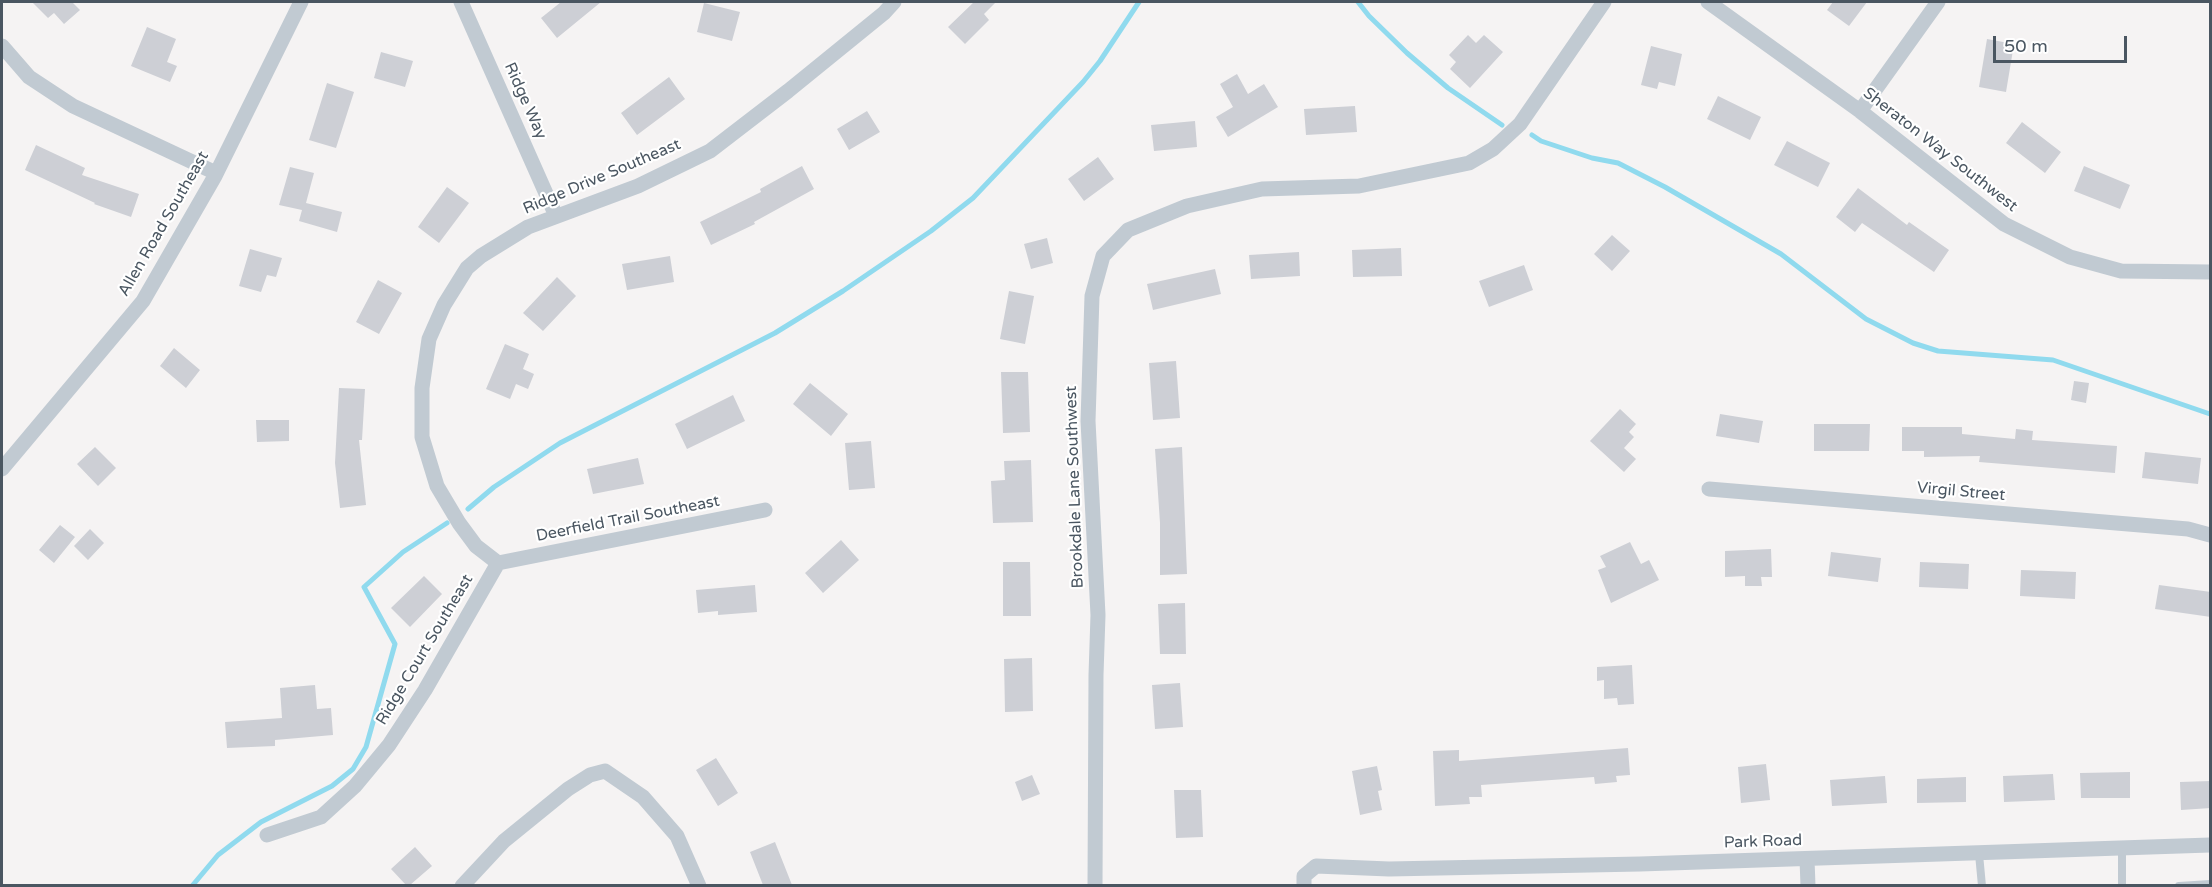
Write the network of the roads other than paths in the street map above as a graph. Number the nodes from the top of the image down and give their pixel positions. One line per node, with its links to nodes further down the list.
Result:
1 (301, 2): 9 (street, Allen Road Southeast)
2 (461, 2): 10 (street, Ridge Way)
3 (894, 2): 10 (street, Ridge Drive Southeast)
4 (1604, 2): 25 (street, Brookdale Lane Southwest)
5 (1708, 2): 8 (street, Sheraton Way Southwest)
6 (1938, 2): 8 (street)
7 (2, 46): 9 (street)
8 (1860, 111): 11 (street, Sheraton Way Southwest)
9 (216, 173): 12 (street, Allen Road Southeast)
10 (556, 216): 16 (street, Ridge Drive Southeast)
11 (2211, 272)
12 (2, 469)
13 (1709, 489): 15 (street, Virgil Street)
14 (765, 510): 16 (street, Deerfield Trail Southeast)
15 (2211, 535)
16 (498, 563): 17 (street, Ridge Court Southeast)
17 (267, 835)
18 (2211, 845): 19 (street, Park Road)
19 (2122, 848): 20 (street, Park Road); 29 (lane)
20 (1979, 854): 21 (street, Park Road); 28 (lane)
21 (1807, 859): 26 (street, Park Road); 27 (street)
22 (2211, 884): 30 (lane)
23 (462, 885): 24 (street)
24 (699, 885)
25 (1095, 885)
26 (1304, 885)
27 (1808, 885)
28 (1982, 885)
29 (2122, 885)
30 (2180, 885)

